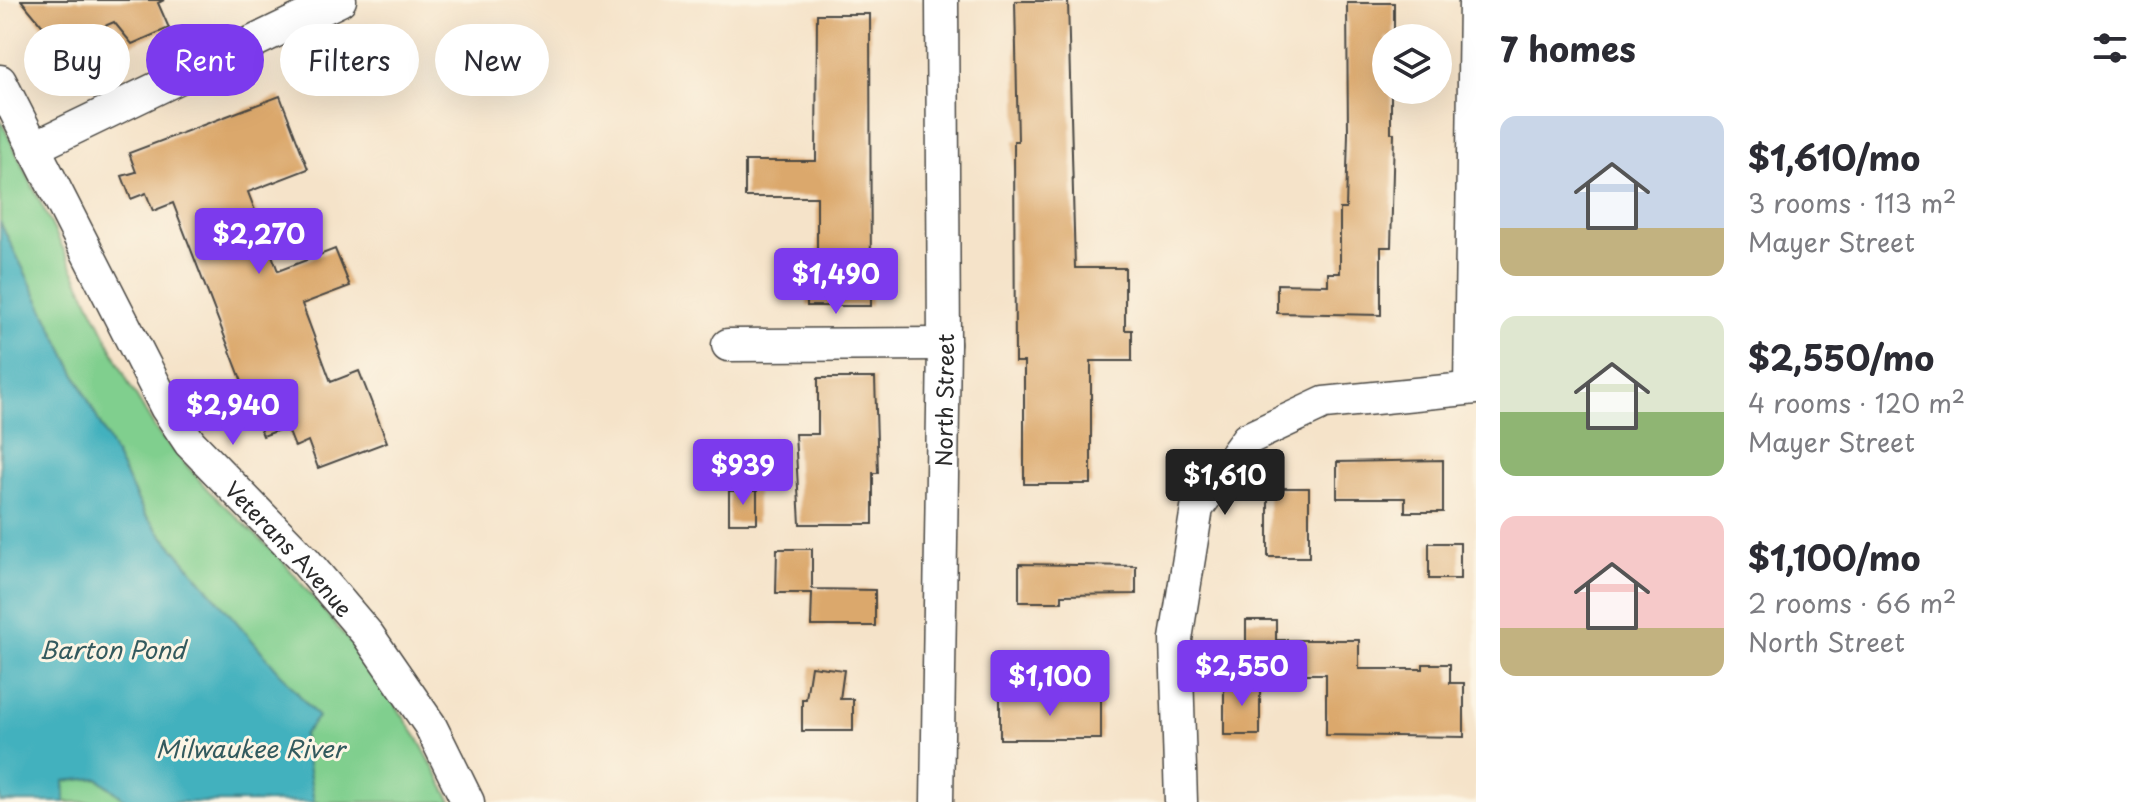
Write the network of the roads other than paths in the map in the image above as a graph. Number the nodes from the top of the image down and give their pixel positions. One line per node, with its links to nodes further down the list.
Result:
1 (340, 0): 5 (street)
2 (942, 0): 6 (street, North Street)
3 (1475, 0): 8 (street)
4 (0, 81): 5 (street, Veterans Avenue)
5 (33, 148): 9 (street, Veterans Avenue)
6 (944, 344): 7 (street); 10 (street, North Street)
7 (728, 345)
8 (1473, 388): 11 (street)
9 (468, 802)
10 (937, 802)
11 (1181, 802)

